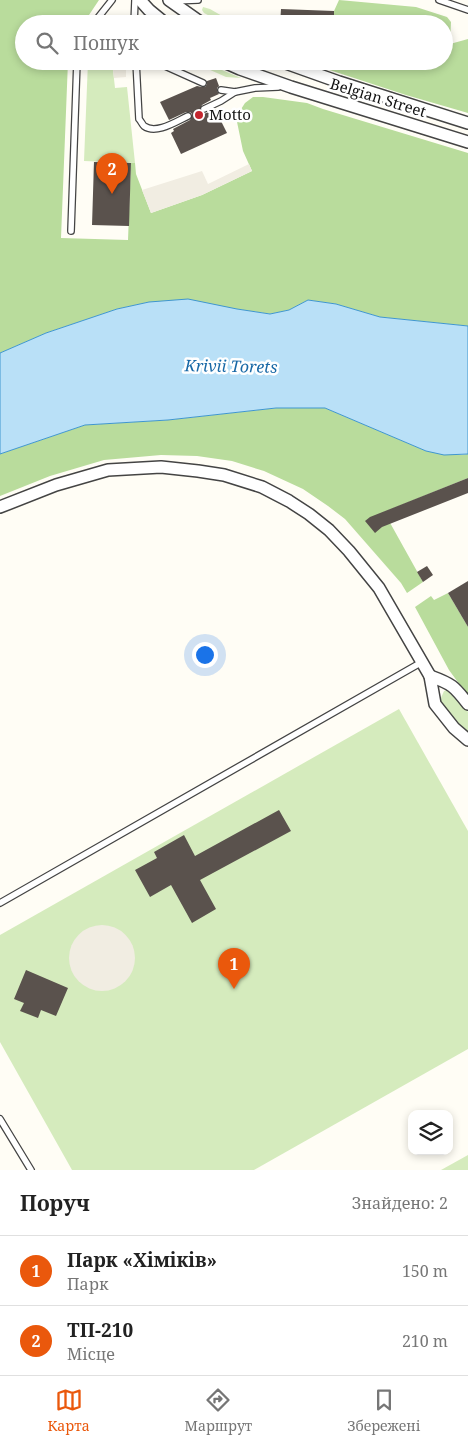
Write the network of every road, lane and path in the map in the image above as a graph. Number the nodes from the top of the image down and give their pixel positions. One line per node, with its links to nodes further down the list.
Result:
1 (112, 0): 8 (lane)
2 (135, 0): 9 (lane)
3 (140, 0): 10 (street)
4 (170, 0): 5 (lane); 11 (street)
5 (198, 0)
6 (439, 0): 7 (lane)
7 (468, 10)
8 (100, 15)
9 (134, 15)
10 (155, 15)
11 (191, 15)
12 (77, 70): 25 (lane)
13 (136, 70): 22 (lane)
14 (174, 70): 17 (lane)
15 (243, 70): 18 (street, Belgian Street)
16 (305, 70): 23 (street, Belgian Street)
17 (203, 83)
18 (291, 88): 20 (lane); 24 (street, Belgian Street)
19 (221, 90): 20 (lane)
20 (234, 92): 21 (lane)
21 (204, 109)
22 (188, 116)
23 (468, 123)
24 (468, 142)
25 (71, 231)
26 (0, 507): 27 (street)
27 (422, 662): 28 (street); 31 (lane)
28 (430, 676): 29 (street); 30 (street)
29 (468, 704)
30 (468, 740)
31 (0, 903)
32 (0, 1119): 33 (lane)
33 (30, 1170)

